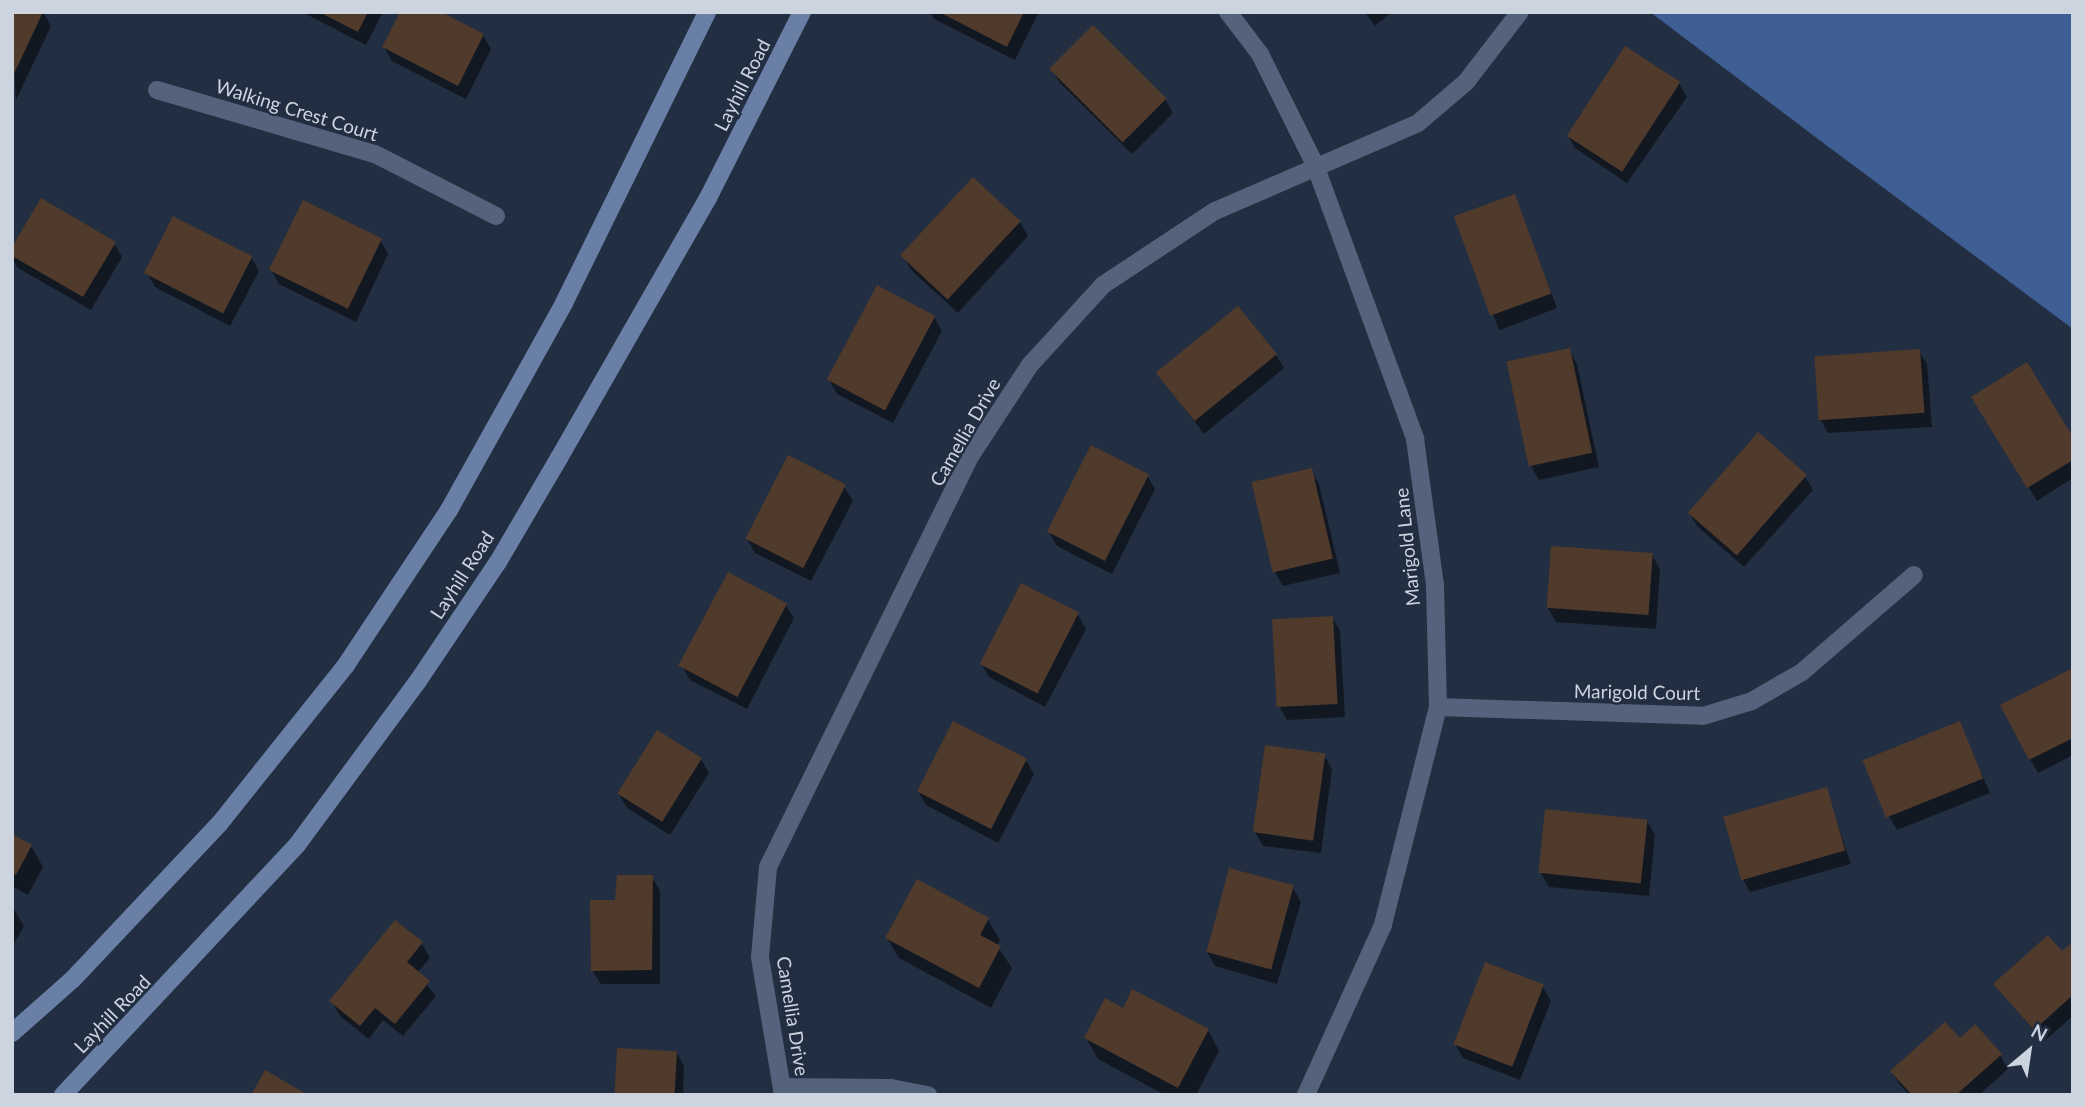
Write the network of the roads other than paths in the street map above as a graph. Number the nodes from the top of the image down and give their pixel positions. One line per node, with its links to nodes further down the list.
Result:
1 (707, 12): 10 (main road)
2 (802, 12): 12 (main road, Layhill Road)
3 (1228, 12): 6 (street, Marigold Lane)
4 (1520, 12): 6 (street, Camellia Drive)
5 (157, 90): 7 (street, Walking Crest Court)
6 (1315, 165): 9 (street, Marigold Lane); 11 (street, Camellia Drive)
7 (496, 216)
8 (1914, 575): 9 (street, Marigold Court)
9 (1438, 707): 14 (street, Marigold Lane)
10 (12, 1033)
11 (783, 1091): 13 (street)
12 (63, 1095)
13 (928, 1095)
14 (1306, 1095)

